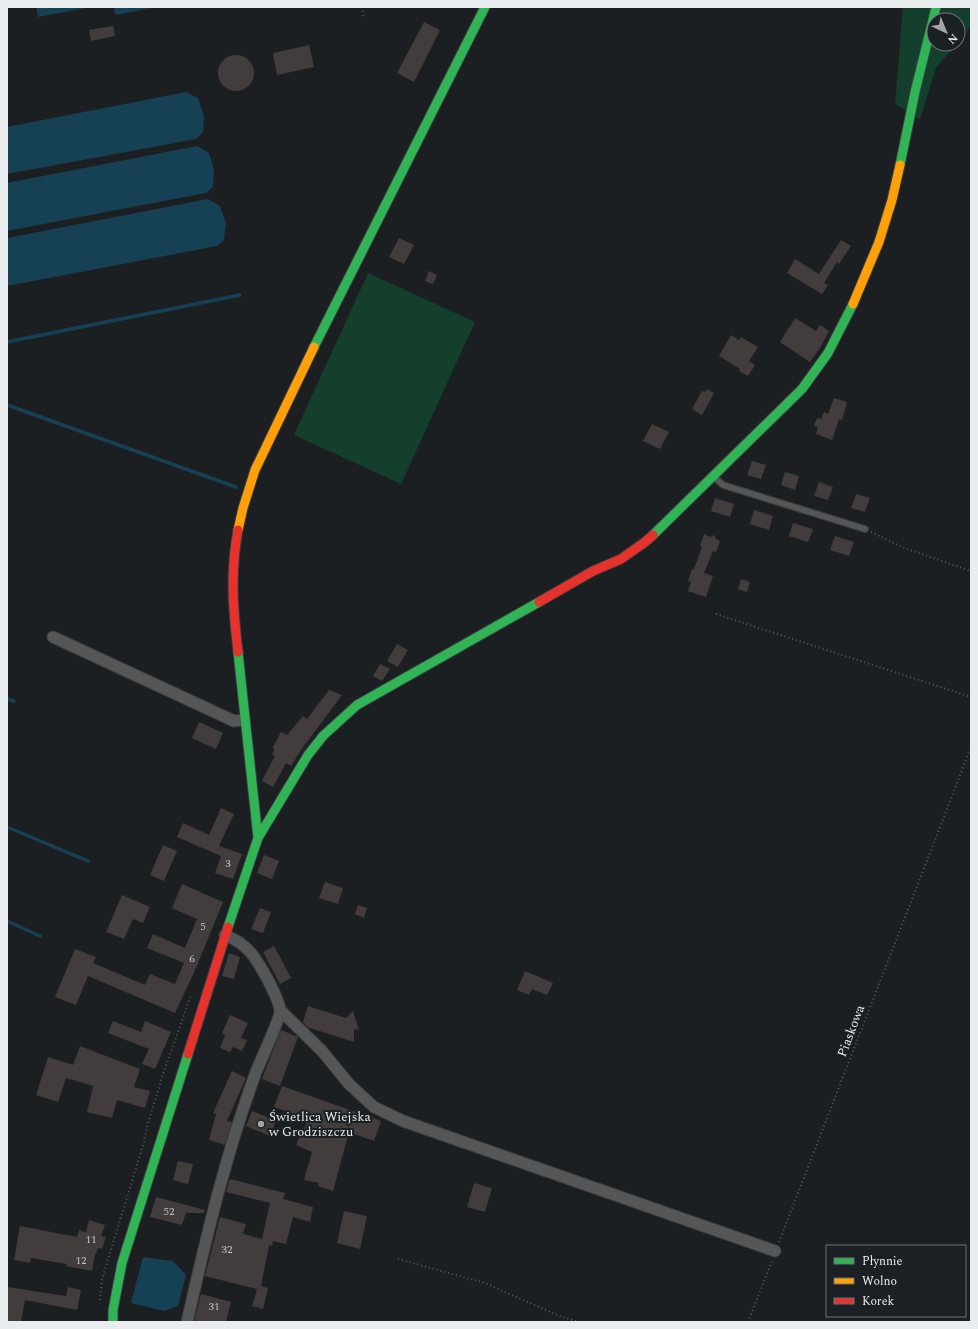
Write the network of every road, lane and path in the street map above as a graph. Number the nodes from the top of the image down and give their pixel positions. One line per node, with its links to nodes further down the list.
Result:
1 (362, 7): 4 (path)
2 (485, 7): 11 (street)
3 (936, 7): 5 (street)
4 (364, 19)
5 (713, 476): 6 (lane); 13 (street)
6 (865, 529): 7 (path)
7 (971, 571)
8 (716, 614): 10 (path)
9 (53, 637): 11 (street)
10 (971, 697)
11 (244, 720): 13 (street)
12 (971, 747): 17 (path, Piaskowa)
13 (258, 838): 14 (street)
14 (225, 935): 16 (street); 20 (street)
15 (192, 993): 19 (path)
16 (280, 1011): 17 (street); 21 (street)
17 (775, 1251): 23 (path, Piaskowa)
18 (398, 1259): 22 (path)
19 (100, 1301)
20 (112, 1322)
21 (187, 1322)
22 (579, 1322)
23 (748, 1322)

